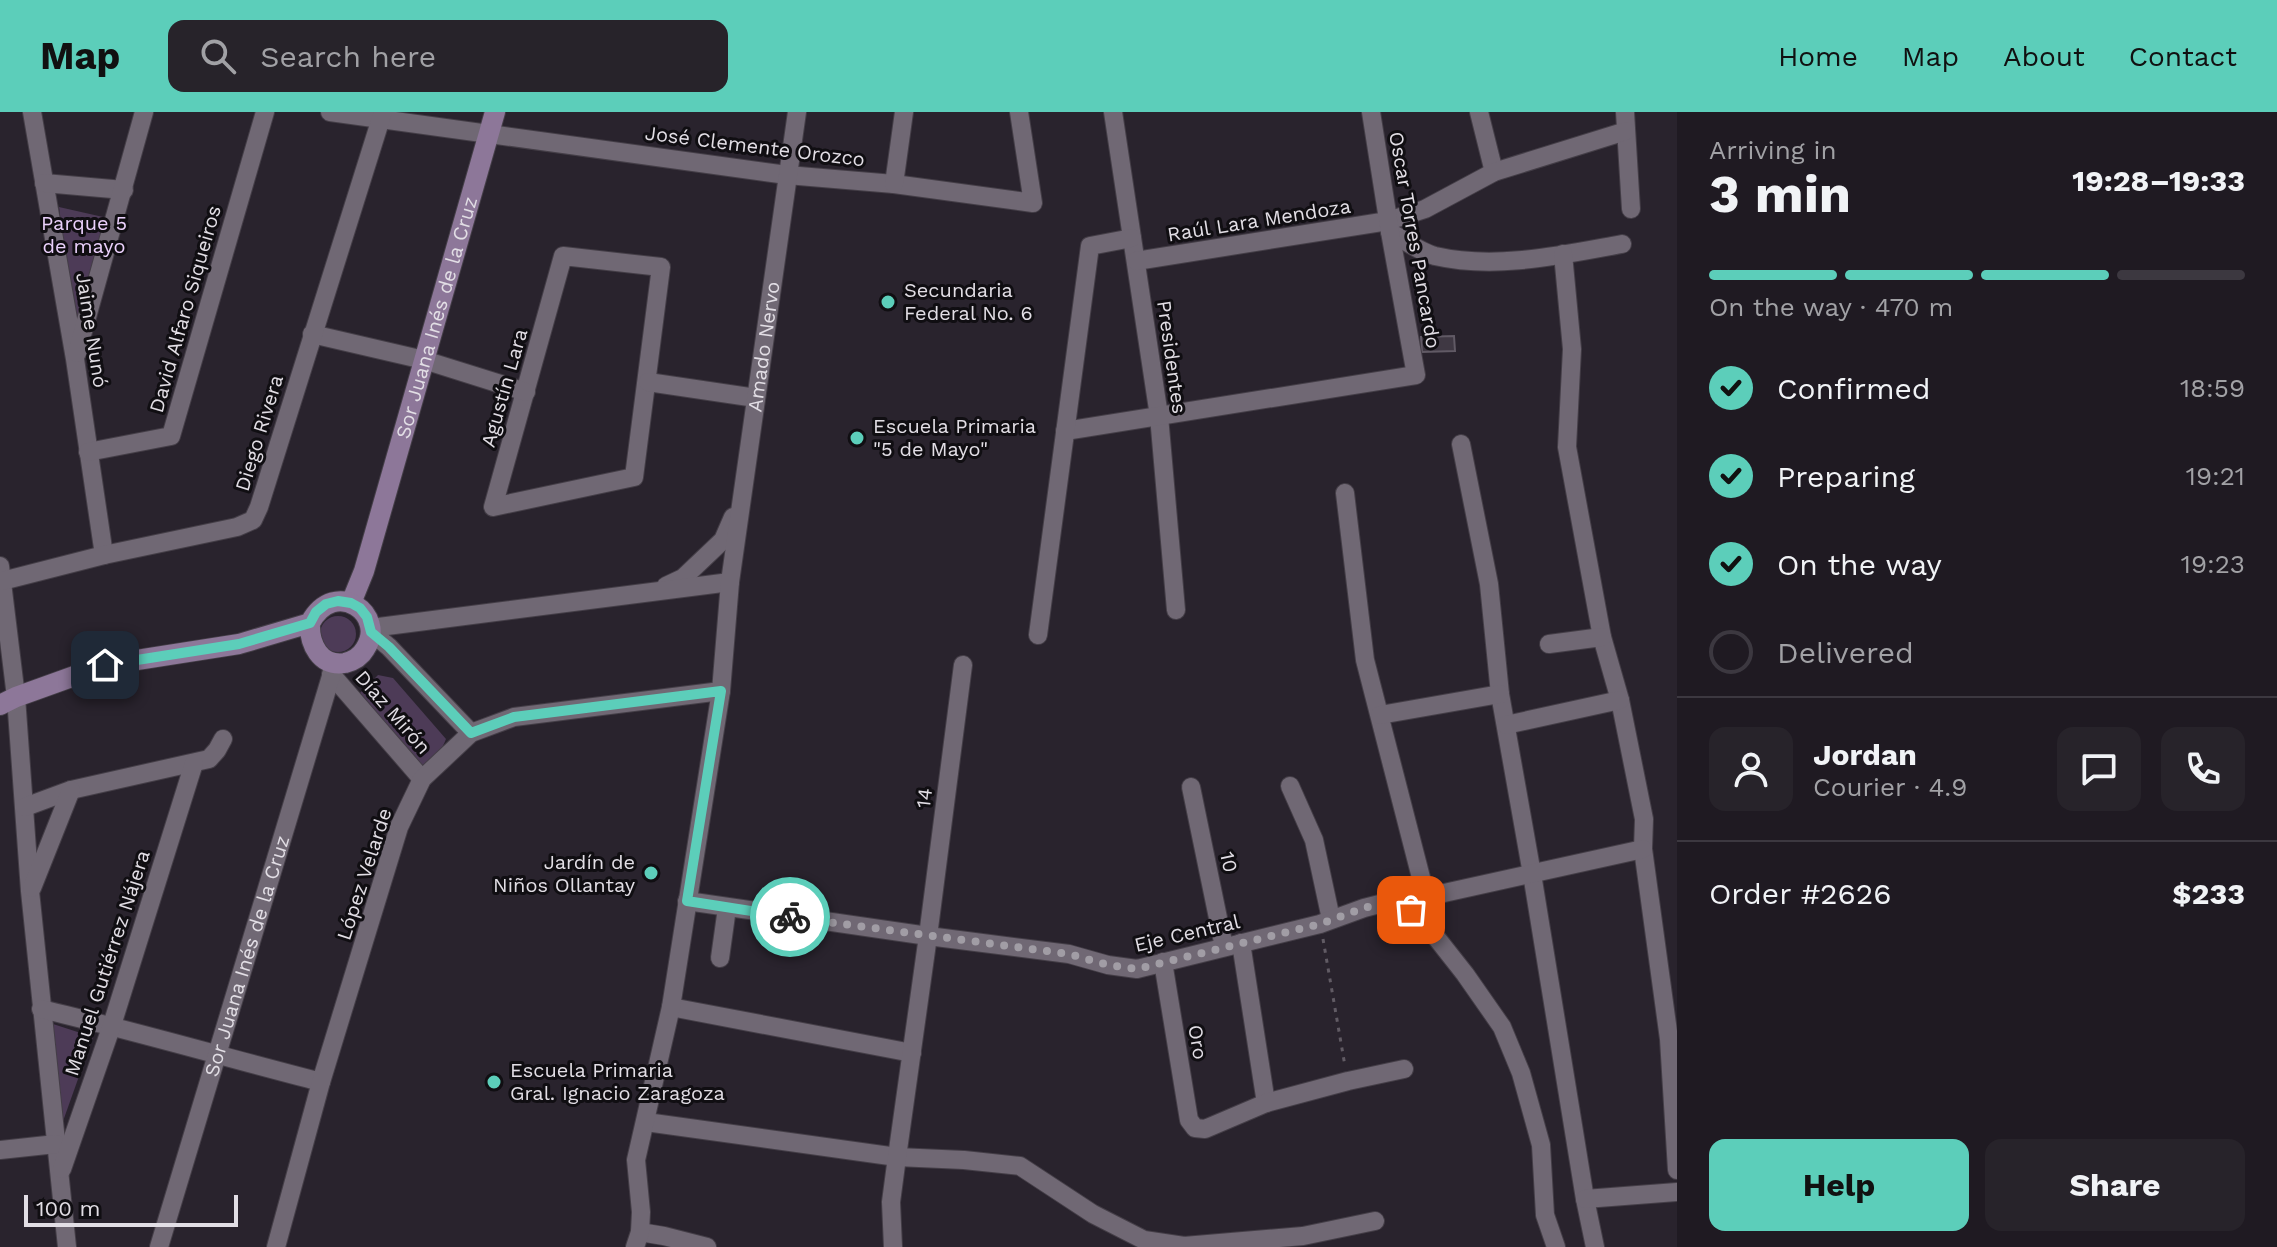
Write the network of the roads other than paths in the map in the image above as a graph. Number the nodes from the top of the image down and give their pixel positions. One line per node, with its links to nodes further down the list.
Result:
1 (32, 112): 18 (street, Jaime Nunó)
2 (144, 112): 20 (street)
3 (265, 112): 36 (street, David Alfaro Siqueiros)
4 (330, 112): 13 (street, José Clemente Orozco)
5 (495, 112): 15 (main road, Sor Juana Inés de la Cruz)
6 (797, 112): 17 (street, Amado Nervo)
7 (904, 112): 19 (street)
8 (1019, 112): 19 (street, José Clemente Orozco)
9 (1113, 112): 23 (street, Presidentes)
10 (1371, 112): 22 (street, Oscar Torres Pancardo)
11 (1479, 112): 16 (street)
12 (1625, 112): 14 (street)
13 (382, 116): 15 (street, José Clemente Orozco); 27 (street, Diego Rivera)
14 (1626, 131): 16 (street); 21 (street)
15 (488, 135): 17 (street, José Clemente Orozco); 29 (main road, Sor Juana Inés de la Cruz)
16 (1494, 172): 22 (street)
17 (787, 175): 19 (street, José Clemente Orozco); 32 (street, Amado Nervo)
18 (44, 183): 20 (street); 28 (street, Jaime Nunó)
19 (894, 184)
20 (124, 190): 28 (street)
21 (1631, 209)
22 (1389, 227): 25 (street); 26 (street, Raúl Lara Mendoza); 33 (street, Oscar Torres Pancardo)
23 (1132, 238): 26 (street, Presidentes); 34 (street)
24 (1622, 244): 25 (street)
25 (1563, 254): 48 (street)
26 (1136, 261): 33 (street, Presidentes)
27 (312, 334): 29 (street); 39 (street, Diego Rivera)
28 (75, 359): 36 (street, Jaime Nunó)
29 (424, 360): 31 (street); 43 (main road, Sor Juana Inés de la Cruz)
30 (648, 382): 31 (street, Agustín Lara); 31 (street, Agustín Lara); 32 (street)
31 (526, 392)
32 (756, 398): 38 (street, Amado Nervo)
33 (1159, 416): 34 (street); 44 (street, Presidentes)
34 (1065, 431): 47 (street)
35 (1461, 444): 53 (street)
36 (88, 452): 39 (street, Jaime Nunó)
37 (1345, 493): 56 (street)
38 (742, 497): 41 (street, Amado Nervo); 42 (street)
39 (104, 555): 40 (street, Diego Rivera)
40 (1, 574): 55 (street)
41 (730, 582): 42 (street); 52 (street, Amado Nervo)
42 (657, 591): 46 (street)
43 (351, 603): 45 (main road); 46 (main road)
44 (1176, 610)
45 (310, 623): 51 (main road); 55 (main road)
46 (371, 630): 51 (main road); 58 (street, Díaz Mirón)
47 (1038, 635)
48 (1602, 637): 49 (street); 54 (street)
49 (1549, 644)
50 (963, 665): 74 (street, 14)
51 (333, 669): 61 (street, Díaz Mirón); 82 (street, Sor Juana Inés de la Cruz)
52 (721, 691): 58 (street, López Velarde); 71 (street, Amado Nervo)
53 (1500, 694): 56 (street); 57 (street)
54 (1620, 700): 57 (street); 66 (street)
55 (8, 701): 65 (street)
56 (1380, 715): 69 (street)
57 (1506, 725): 67 (street)
58 (471, 733): 61 (street, López Velarde)
59 (223, 739): 60 (street)
60 (194, 763): 64 (street); 80 (street, Manuel Gutiérrez Nájera)
61 (422, 779): 84 (street, López Velarde)
62 (1290, 786): 73 (street)
63 (1191, 787): 75 (street, 10)
64 (71, 790): 65 (street); 68 (street)
65 (25, 807): 68 (street)
66 (1643, 849): 67 (street, Eje Central); 90 (street)
67 (1532, 874): 69 (street, Eje Central); 93 (street)
68 (30, 891): 79 (street)
69 (1426, 897): 70 (street, Eje Central)
70 (1399, 899): 73 (street, Eje Central); 101 (street)
71 (687, 901): 72 (street, Eje Central); 78 (street, Amado Nervo)
72 (727, 908): 74 (street, Eje Central); 76 (street)
73 (1326, 921): 75 (street, Eje Central)
74 (928, 936): 77 (street, Eje Central); 81 (street, 14)
75 (1232, 945): 77 (street, Eje Central); 85 (street, 10)
76 (720, 958)
77 (1163, 962): 85 (street, Oro)
78 (671, 1007): 81 (street); 86 (street, Amado Nervo)
79 (41, 1009): 80 (street); 87 (street)
80 (112, 1025): 82 (street); 91 (street, Manuel Gutiérrez Nájera)
81 (912, 1053): 89 (street, 14)
82 (217, 1056): 84 (street); 97 (street, Sor Juana Inés de la Cruz)
83 (1404, 1069): 85 (street)
84 (321, 1082): 98 (street, López Velarde)
85 (1266, 1103)
86 (646, 1122): 89 (street); 95 (street, Amado Nervo)
87 (56, 1144): 88 (street); 91 (street)
88 (0, 1150)
89 (897, 1157): 94 (street); 100 (street, 14)
90 (1677, 1170)
91 (59, 1175): 96 (street)
92 (1677, 1192): 93 (street)
93 (1585, 1199): 102 (street)
94 (1375, 1221)
95 (637, 1240): 99 (street)
96 (67, 1247)
97 (159, 1247)
98 (276, 1247)
99 (707, 1247)
100 (893, 1247)
101 (1556, 1247)
102 (1595, 1247)

